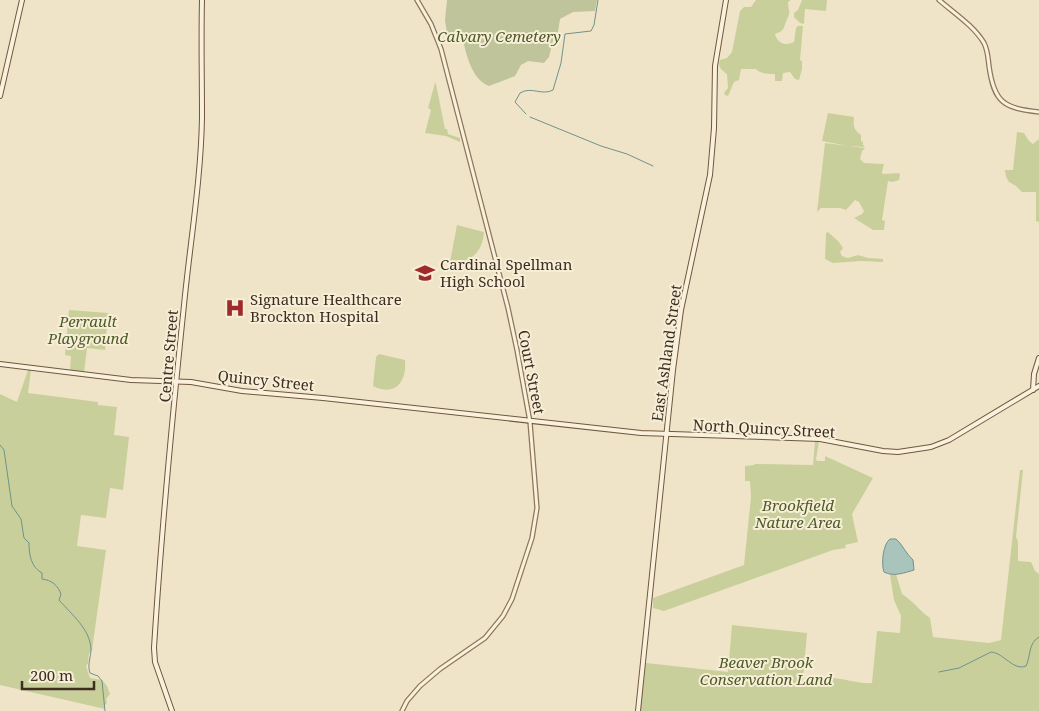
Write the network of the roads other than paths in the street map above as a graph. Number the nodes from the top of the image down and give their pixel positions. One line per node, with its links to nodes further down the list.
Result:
1 (22, 0): 6 (main road)
2 (202, 0): 10 (main road, Centre Street)
3 (416, 0): 13 (street, Court Street)
4 (726, 0): 14 (main road, East Ashland Street)
5 (939, 0): 7 (street)
6 (0, 96)
7 (1039, 112)
8 (1039, 358): 12 (main road)
9 (0, 364): 10 (main road, Quincy Street)
10 (177, 381): 13 (main road, Quincy Street); 15 (main road, Centre Street)
11 (1039, 386): 12 (main road, North Quincy Street)
12 (1033, 390): 14 (main road, North Quincy Street)
13 (530, 422): 14 (main road, North Quincy Street); 16 (street, Court Street)
14 (666, 435): 17 (main road, East Ashland Street)
15 (172, 711)
16 (402, 711)
17 (638, 711)

